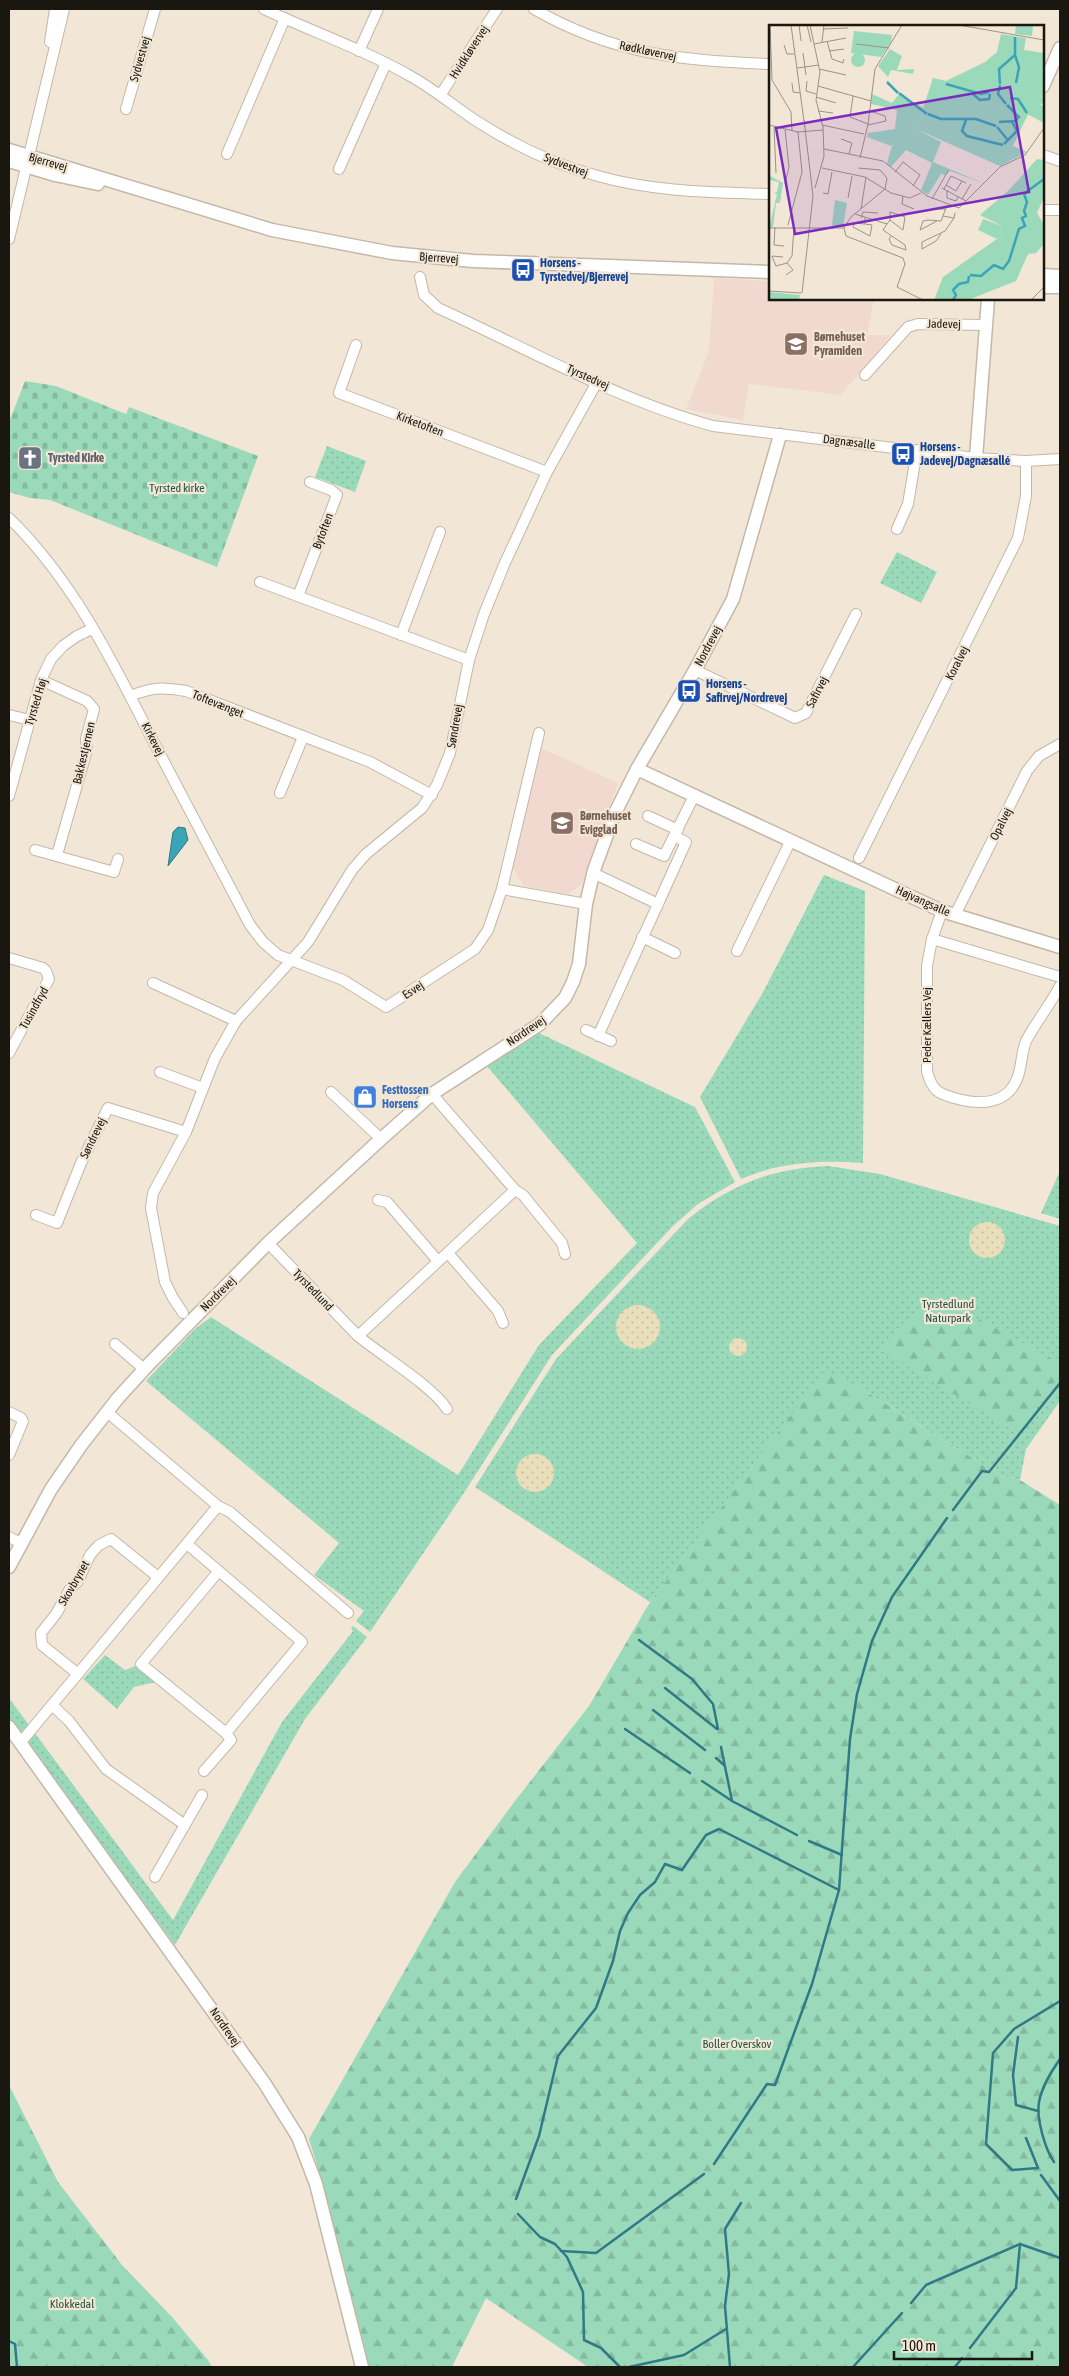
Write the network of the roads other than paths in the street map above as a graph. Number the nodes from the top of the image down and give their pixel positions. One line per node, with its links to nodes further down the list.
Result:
1 (55, 9): 13 (street)
2 (64, 9): 13 (street)
3 (155, 9): 16 (street, Sydvestvej)
4 (265, 9): 8 (street, Sydvestvej)
5 (378, 9): 10 (street)
6 (497, 9): 15 (street, Hvidkløvervej)
7 (534, 9): 12 (street, Rødkløvervej)
8 (285, 18): 10 (street, Sydvestvej); 18 (street)
9 (1060, 48): 14 (street)
10 (359, 51): 11 (street, Sydvestvej)
11 (386, 63): 15 (street, Sydvestvej); 23 (street)
12 (769, 64)
13 (48, 68): 22 (street)
14 (1044, 82)
15 (441, 94): 24 (street, Sydvestvej)
16 (126, 109)
17 (9, 150): 22 (street, Bjerrevej)
18 (227, 154)
19 (1044, 155): 21 (street)
20 (9, 161): 22 (street, Bjerrevej)
21 (1060, 161)
22 (29, 162): 27 (street); 28 (street, Bjerrevej)
23 (339, 169)
24 (769, 194)
25 (1044, 210): 26 (street)
26 (1060, 210)
27 (9, 239)
28 (769, 272)
29 (1044, 275): 30 (street)
30 (1060, 276)
31 (420, 277): 38 (street, Tyrstedvej)
32 (1044, 287): 33 (street)
33 (1060, 287)
34 (988, 300): 35 (street)
35 (985, 325): 37 (street, Jadevej); 41 (street)
36 (356, 345): 44 (street, Kirketoften)
37 (865, 375)
38 (597, 382): 39 (street, Tyrstedvej); 44 (street, Søndrevej)
39 (780, 434): 40 (street, Dagnæsalle); 55 (street, Nordrevej)
40 (917, 450): 41 (street, Dagnæsalle); 47 (street)
41 (976, 458): 43 (street, Dagnæsalle)
42 (1060, 459): 43 (street, Dagnæsalle)
43 (1026, 461): 74 (street, Koralvej)
44 (547, 472): 54 (street, Søndrevej)
45 (310, 482): 50 (street, Bytoften)
46 (9, 518): 52 (street, Kirkevej)
47 (897, 529)
48 (440, 532): 53 (street)
49 (260, 582): 50 (street)
50 (298, 596): 53 (street)
51 (856, 614): 55 (street, Safirvej)
52 (92, 629): 56 (street, Tyrsted Høj); 57 (street, Kirkevej)
53 (401, 635): 54 (street)
54 (469, 660): 65 (street, Søndrevej)
55 (695, 670): 63 (street, Nordrevej)
56 (41, 680): 59 (street, Tyrsted Høj); 73 (street, Bakkestjernen)
57 (130, 696): 61 (street, Toftevænget); 88 (street, Kirkevej)
58 (9, 714): 59 (street)
59 (30, 720): 66 (street, Tyrsted Høj)
60 (539, 734): 77 (street, Esvej)
61 (303, 737): 64 (street); 65 (street, Toftevænget)
62 (1060, 744): 81 (street, Opalvej)
63 (637, 769): 67 (street, Højvangsalle); 76 (street, Nordrevej)
64 (280, 793)
65 (432, 794): 88 (street, Søndrevej)
66 (9, 796)
67 (694, 796): 69 (street); 70 (street, Højvangsalle)
68 (648, 816): 69 (street)
69 (676, 833): 71 (street); 79 (street)
70 (791, 840): 80 (street, Højvangsalle); 85 (street)
71 (636, 844)
72 (35, 850): 73 (street)
73 (57, 855): 75 (street)
74 (859, 858)
75 (118, 859)
76 (594, 873): 78 (street, Nordrevej); 79 (street)
77 (502, 889): 78 (street); 88 (street, Esvej)
78 (586, 904): 100 (street, Nordrevej)
79 (658, 904): 82 (street)
80 (942, 910): 81 (street, Højvangsalle); 83 (street, Peder Kællers Vej)
81 (955, 915): 84 (street, Højvangsalle)
82 (642, 937): 86 (street); 94 (street)
83 (932, 939): 89 (street); 91 (street, Peder Kællers Vej)
84 (1060, 947)
85 (736, 951)
86 (675, 952)
87 (9, 958): 96 (street, Tusindfryd)
88 (289, 961): 92 (street, Søndrevej)
89 (1060, 977)
90 (153, 983): 92 (street)
91 (1060, 986)
92 (236, 1021): 98 (street, Søndrevej)
93 (586, 1030): 94 (street)
94 (598, 1036): 95 (street)
95 (611, 1042)
96 (9, 1053)
97 (160, 1072): 98 (street)
98 (203, 1088): 101 (street, Søndrevej)
99 (330, 1092): 102 (street)
100 (432, 1094): 102 (street, Nordrevej); 103 (street)
101 (186, 1132): 105 (street, Søndrevej); 110 (street, Søndrevej)
102 (381, 1139): 106 (street, Nordrevej)
103 (515, 1190): 107 (street); 108 (street)
104 (378, 1200): 109 (street)
105 (36, 1215)
106 (268, 1243): 112 (street, Tyrstedlund); 114 (street, Nordrevej)
107 (448, 1253): 109 (street); 111 (street)
108 (565, 1254)
109 (438, 1261): 112 (street)
110 (183, 1313)
111 (503, 1323)
112 (358, 1336): 115 (street, Tyrstedlund)
113 (115, 1344): 114 (street)
114 (144, 1369): 117 (street, Nordrevej)
115 (447, 1409)
116 (9, 1412): 118 (street)
117 (107, 1412): 119 (street); 121 (street, Nordrevej)
118 (9, 1455)
119 (218, 1506): 122 (street); 126 (street)
120 (9, 1537): 121 (street)
121 (21, 1543): 123 (street, Nordrevej)
122 (186, 1544): 124 (street); 125 (street)
123 (9, 1567)
124 (218, 1572): 130 (street); 130 (street)
125 (158, 1577): 127 (street); 127 (street, Skovbrynet)
126 (348, 1613)
127 (78, 1674): 128 (street)
128 (52, 1705): 131 (street); 134 (street)
129 (9, 1727): 131 (street, Nordrevej)
130 (226, 1733): 132 (street)
131 (21, 1742): 136 (street, Nordrevej)
132 (204, 1771)
133 (202, 1796): 134 (street)
134 (184, 1825): 135 (street)
135 (155, 1877)
136 (362, 2367)

